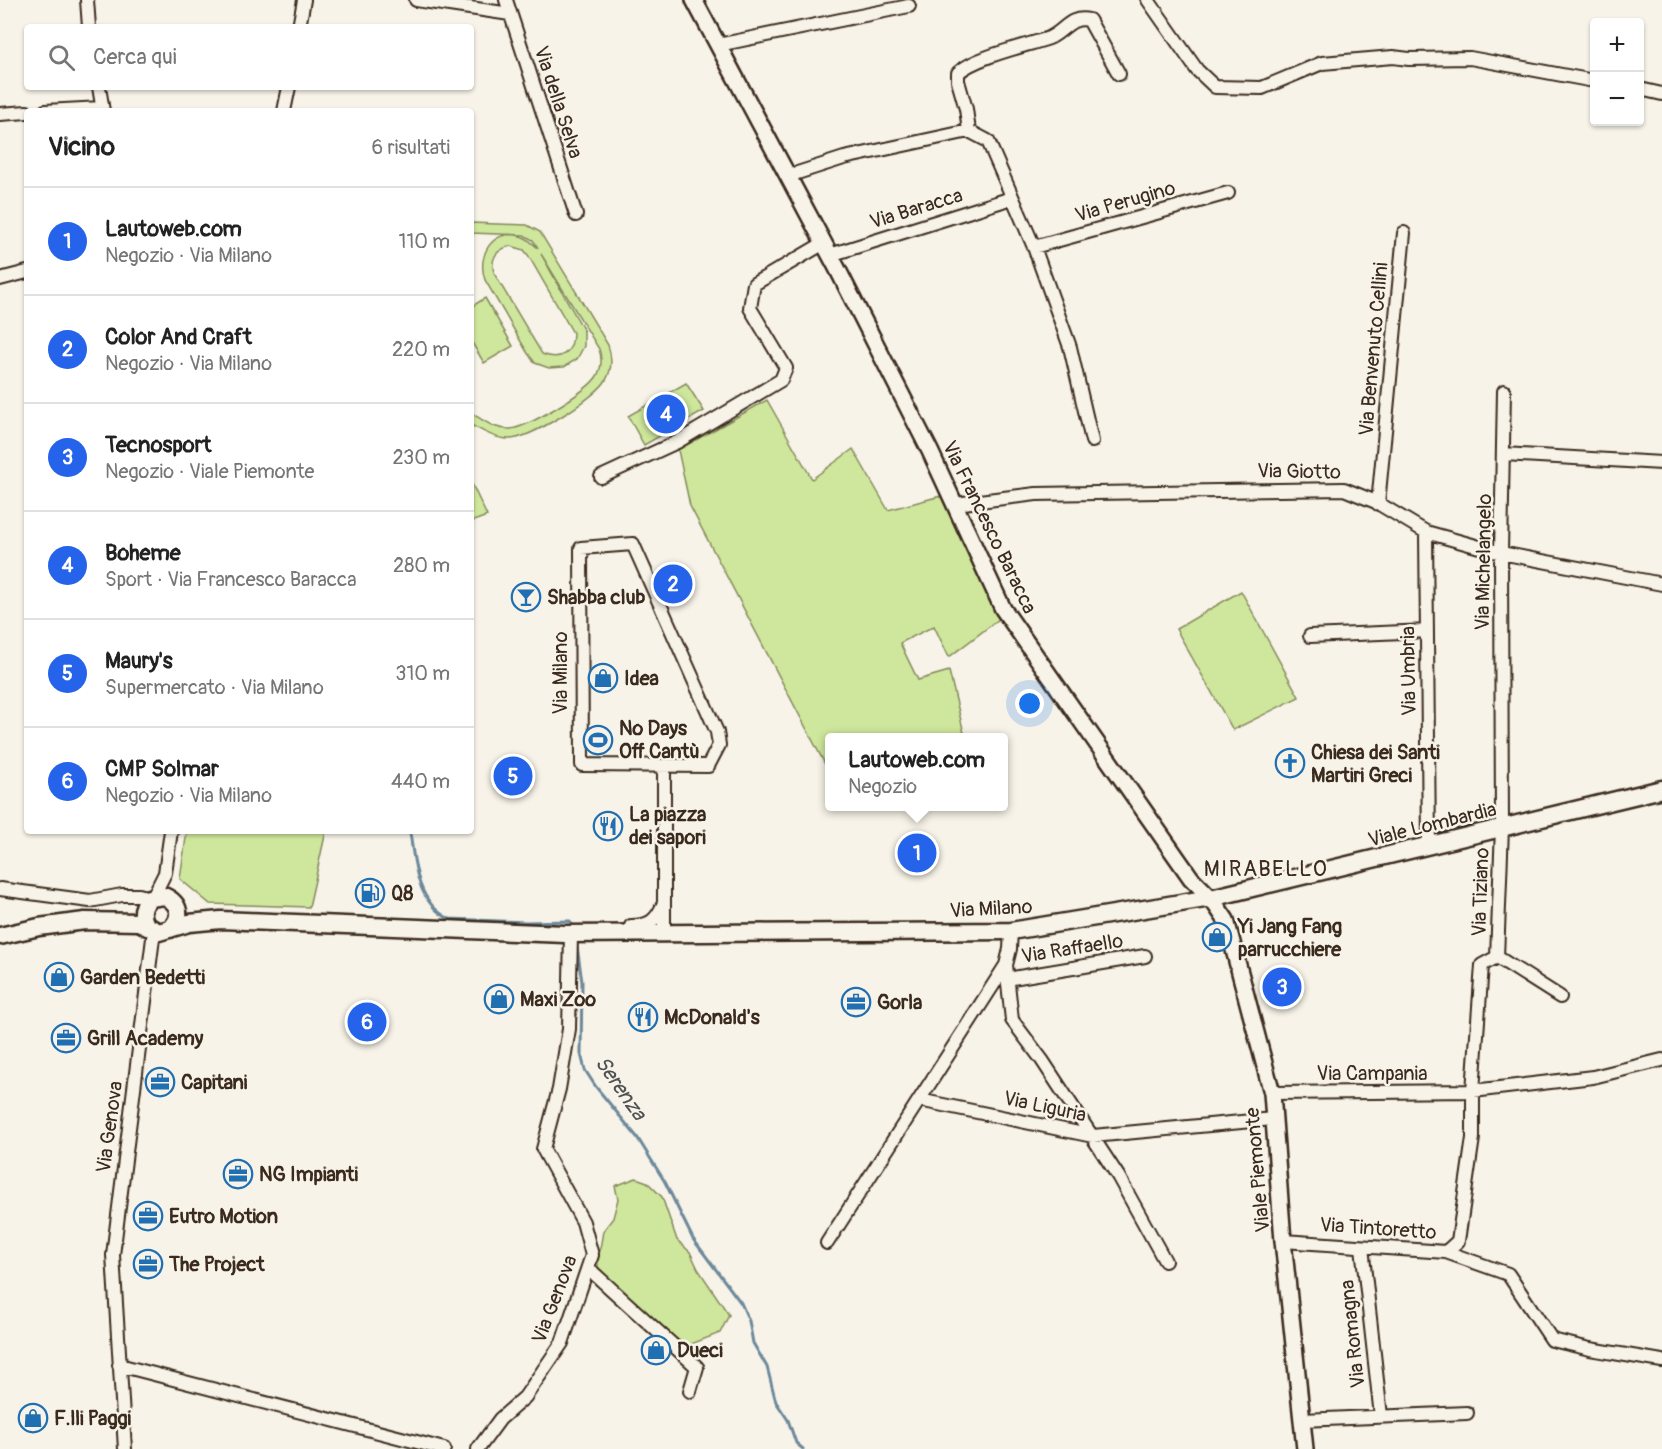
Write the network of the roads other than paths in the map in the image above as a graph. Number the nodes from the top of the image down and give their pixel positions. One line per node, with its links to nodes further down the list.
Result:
1 (87, 0): 9 (street)
2 (304, 0): 10 (street)
3 (416, 0): 8 (street)
4 (506, 0): 8 (street, Via della Selva)
5 (694, 0): 11 (street, Via Francesco Baracca)
6 (1148, 0): 13 (street)
7 (909, 6): 11 (street)
8 (510, 14): 26 (street, Via della Selva)
9 (89, 24)
10 (300, 24)
11 (718, 45): 23 (street, Via Francesco Baracca)
12 (1119, 74): 22 (street)
13 (1590, 80)
14 (100, 90): 18 (street)
15 (288, 90): 19 (street)
16 (1644, 90): 17 (street)
17 (1662, 94)
18 (103, 108)
19 (285, 108)
20 (24, 112): 21 (street)
21 (0, 114)
22 (969, 131): 23 (street); 25 (street)
23 (788, 176): 29 (street, Via Francesco Baracca)
24 (1228, 193): 28 (street, Via Perugino)
25 (1012, 198): 28 (street); 29 (street, Via Baracca)
26 (576, 215)
27 (1404, 233): 38 (street, Via Benvenuto Cellini)
28 (1034, 247): 33 (street)
29 (827, 249): 36 (street); 37 (street, Via Francesco Baracca)
30 (24, 273): 31 (street)
31 (0, 279)
32 (1504, 391): 34 (street, Via Michelangelo)
33 (1092, 441)
34 (1504, 454): 35 (street); 40 (street, Via Michelangelo)
35 (1662, 463)
36 (602, 477)
37 (955, 504): 38 (street, Via Giotto); 51 (street, Via Francesco Baracca)
38 (1378, 504): 39 (street, Via Giotto)
39 (1426, 532): 40 (street, Via Giotto); 42 (street, Via Umbria)
40 (1501, 553): 41 (street, Via Giotto); 46 (street, Via Michelangelo)
41 (1662, 584)
42 (1427, 631): 43 (street); 48 (street, Via Umbria)
43 (1311, 636)
44 (664, 767): 44 (street, Via Milano); 53 (street)
45 (1662, 789): 46 (main road, Viale Lombardia)
46 (1502, 828): 48 (main road, Viale Lombardia); 64 (street, Via Tiziano)
47 (171, 834): 49 (street)
48 (1429, 846): 51 (main road, Viale Lombardia)
49 (165, 873): 52 (street); 54 (street)
50 (0, 889): 52 (street)
51 (1211, 898): 58 (main road, Via Milano); 70 (street, Viale Piemonte)
52 (147, 901): 54 (main road); 56 (main road, Via Milano); 57 (main road)
53 (665, 901): 60 (street, Via Milano); 61 (street)
54 (175, 905): 55 (main road, Via Milano); 57 (main road)
55 (221, 920): 57 (main road, Via Milano); 59 (main road, Via Milano)
56 (116, 921): 57 (main road, Via Milano); 62 (main road, Via Milano)
57 (156, 931): 81 (street, Via Genova)
58 (1011, 932): 61 (main road, Via Milano); 65 (street)
59 (568, 934): 60 (main road, Via Milano); 79 (street, Via Genova)
60 (592, 934): 61 (main road, Via Milano)
61 (664, 935)
62 (0, 936)
63 (1145, 956): 66 (street, Via Raffaello)
64 (1497, 957): 67 (street); 69 (street, Via Tiziano)
65 (1006, 965): 66 (street); 71 (street)
66 (1007, 979): 73 (street)
67 (1560, 997)
68 (1662, 1060): 69 (street, Via Campania)
69 (1473, 1091): 70 (street, Via Campania); 77 (street, Via Tintoretto)
70 (1272, 1093): 72 (street, Viale Piemonte)
71 (919, 1100): 73 (street, Via Liguria); 75 (street)
72 (1273, 1119): 73 (street); 74 (street, Viale Piemonte)
73 (1093, 1136): 78 (street, Via Liguria)
74 (1284, 1241): 76 (street, Via Tintoretto); 85 (street, Viale Piemonte)
75 (827, 1243)
76 (1362, 1247): 77 (street, Via Tintoretto); 84 (street, Via Romagna)
77 (1446, 1252): 80 (street)
78 (1165, 1261)
79 (588, 1268): 82 (street); 88 (street, Via Genova)
80 (1662, 1361)
81 (119, 1365): 86 (street, Via Genova); 87 (street)
82 (690, 1391)
83 (1467, 1413): 84 (street)
84 (1381, 1416): 85 (street)
85 (1302, 1420): 89 (street, Viale Piemonte)
86 (125, 1449)
87 (444, 1449)
88 (478, 1449)
89 (1305, 1449)

